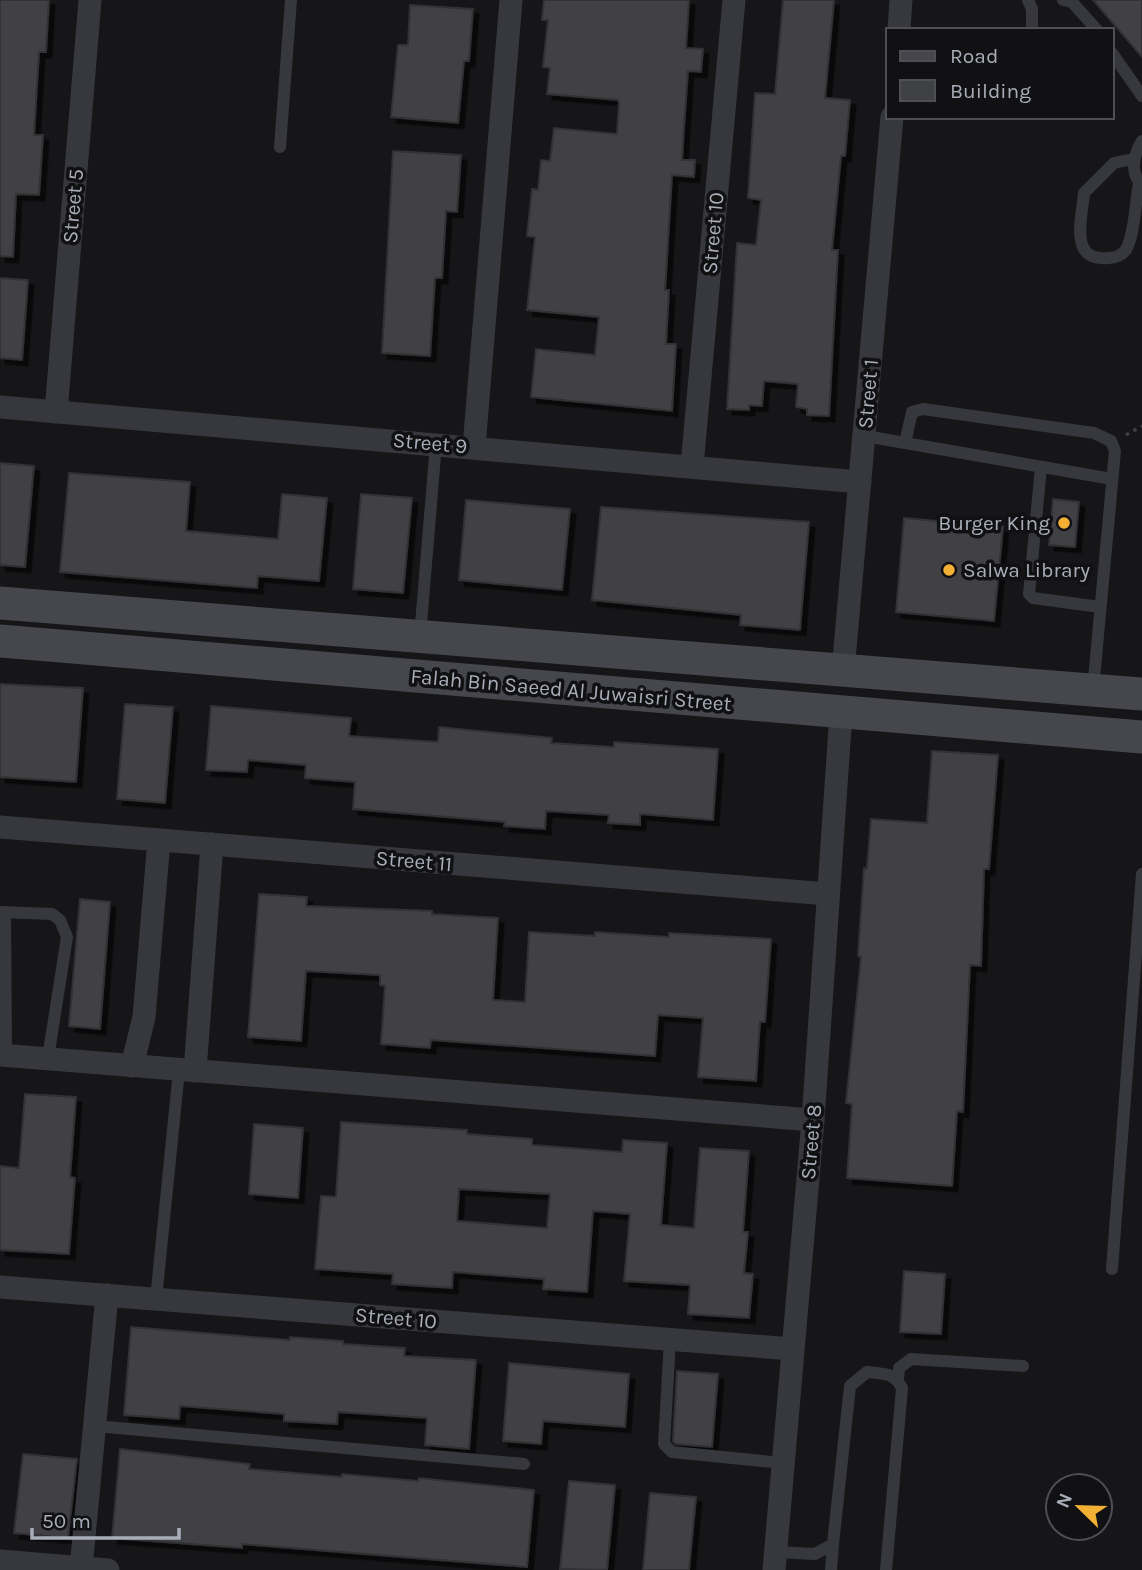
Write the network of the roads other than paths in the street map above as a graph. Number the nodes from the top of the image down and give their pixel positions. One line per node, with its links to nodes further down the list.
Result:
1 (90, 0): 19 (street, Street 5)
2 (291, 0): 15 (lane)
3 (511, 0): 23 (street)
4 (734, 0): 24 (street, Street 10)
5 (901, 0): 8 (street)
6 (1028, 0): 9 (lane)
7 (1063, 0): 10 (lane)
8 (899, 28)
9 (1032, 28)
10 (1095, 28)
11 (1114, 56): 12 (lane)
12 (1142, 96)
13 (892, 119): 20 (street, Street 1)
14 (1142, 141): 16 (lane)
15 (280, 148)
16 (1133, 159): 17 (lane); 17 (lane)
17 (1140, 184)
18 (0, 407): 19 (street, Street 9)
19 (56, 412): 22 (street, Street 9)
20 (865, 436): 21 (lane); 27 (street, Street 1)
21 (905, 443): 25 (lane); 26 (lane)
22 (436, 444): 23 (street, Street 9); 30 (lane)
23 (474, 447): 24 (street, Street 9)
24 (692, 466): 27 (street, Street 9)
25 (1041, 467): 26 (lane); 29 (lane)
26 (1112, 479): 29 (lane)
27 (860, 482): 33 (street, Street 1)
28 (0, 603): 30 (street, Falah Bin Saeed Al Juwaisri Street)
29 (1100, 607): 34 (lane)
30 (419, 636): 32 (street, Falah Bin Saeed Al Juwaisri Street)
31 (0, 641): 35 (street, Falah Bin Saeed Al Juwaisri Street)
32 (597, 650): 33 (street, Falah Bin Saeed Al Juwaisri Street); 35 (street)
33 (843, 671): 34 (street, Falah Bin Saeed Al Juwaisri Street)
34 (1093, 690): 36 (street, Falah Bin Saeed Al Juwaisri Street)
35 (590, 691): 37 (street, Falah Bin Saeed Al Juwaisri Street)
36 (1140, 691)
37 (841, 713): 38 (street, Falah Bin Saeed Al Juwaisri Street); 43 (street, Street 8)
38 (1142, 737)
39 (0, 827): 40 (street, Street 11)
40 (159, 840): 41 (street, Street 11); 47 (street)
41 (212, 844): 43 (street, Street 11); 48 (street)
42 (1142, 874): 50 (lane)
43 (828, 894): 49 (street, Street 8)
44 (2, 912): 45 (lane); 46 (lane)
45 (3, 1055): 46 (street)
46 (48, 1058): 47 (street)
47 (132, 1066): 48 (street)
48 (187, 1071): 49 (street); 53 (lane)
49 (813, 1120): 55 (street, Street 8)
50 (1112, 1269)
51 (0, 1287): 52 (street, Street 10)
52 (107, 1295): 53 (street, Street 10); 58 (street)
53 (156, 1299): 54 (street, Street 10)
54 (670, 1340): 55 (street, Street 10); 59 (lane)
55 (792, 1349): 59 (street, Street 8)
56 (1023, 1366): 57 (lane)
57 (898, 1379): 61 (lane); 67 (lane)
58 (95, 1426): 60 (lane); 64 (street)
59 (783, 1462): 63 (street, Street 8)
60 (524, 1464)
61 (834, 1544): 63 (lane); 66 (lane)
62 (0, 1561): 64 (street)
63 (775, 1561)
64 (95, 1569): 65 (street)
65 (108, 1570)
66 (831, 1570)
67 (886, 1570)

